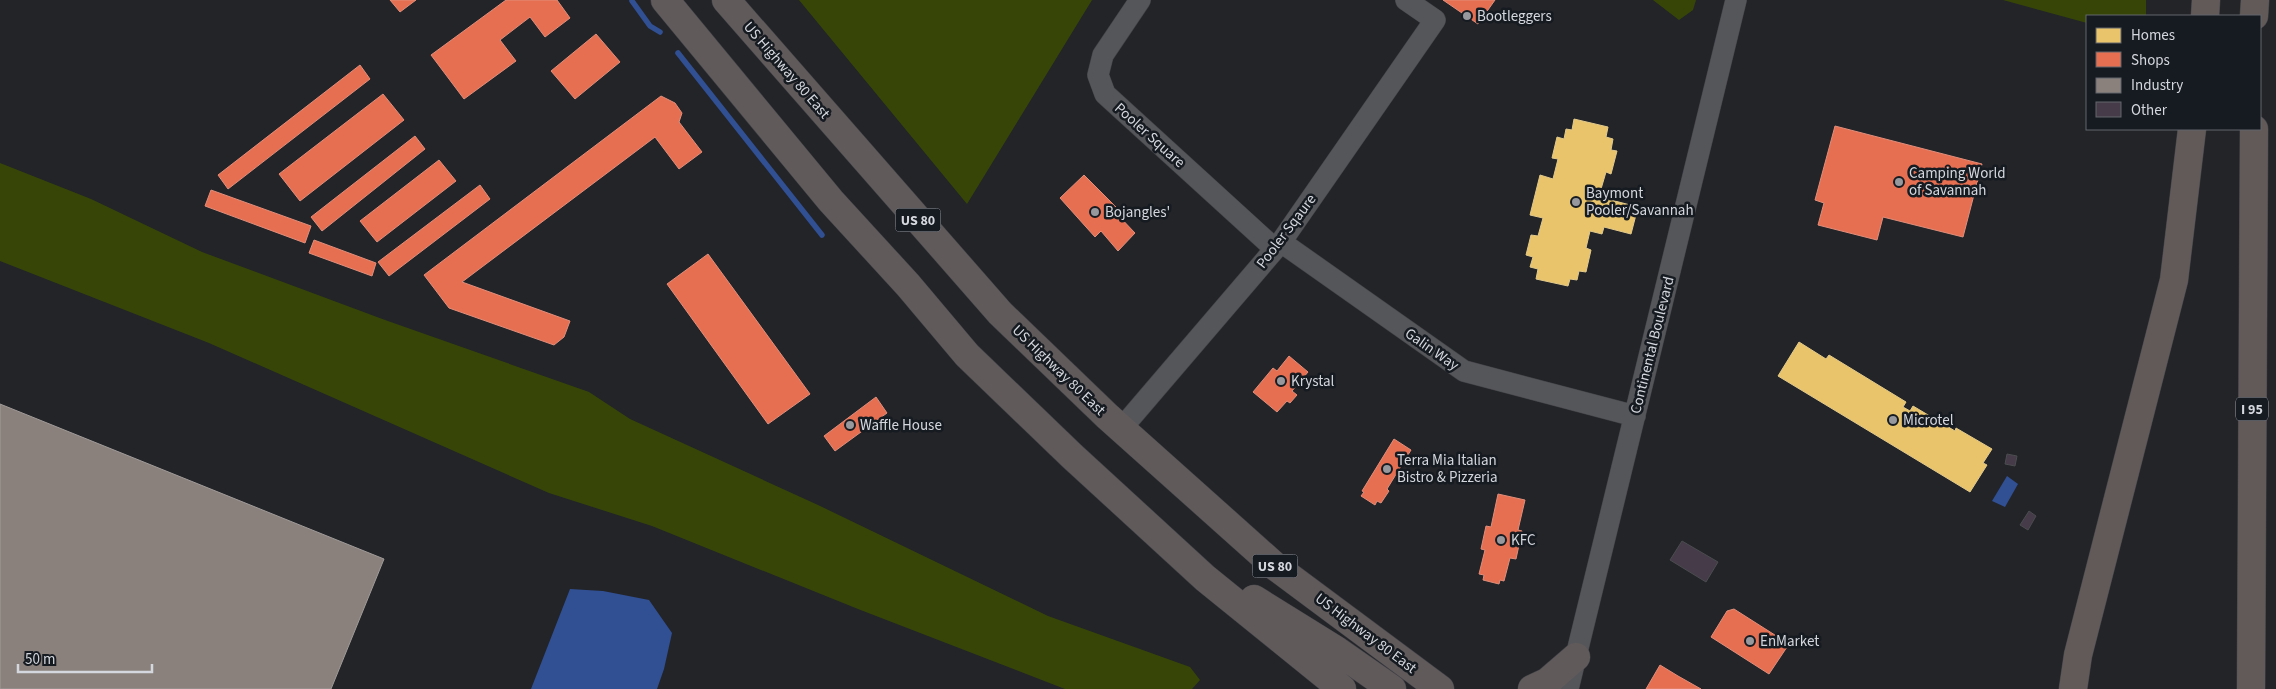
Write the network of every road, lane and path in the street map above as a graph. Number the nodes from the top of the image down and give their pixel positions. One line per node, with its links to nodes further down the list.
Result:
1 (665, 0): 15 (main road)
2 (726, 0): 14 (main road, US Highway 80 East / US 80)
3 (1140, 0): 12 (street, Pooler Square)
4 (1406, 0): 12 (street, Pooler Sqaure)
5 (1736, 0): 13 (street, Continental Boulevard)
6 (2206, 0): 8 (highway)
7 (2254, 0): 9 (highway)
8 (2205, 15)
9 (2254, 15)
10 (2192, 130): 22 (highway)
11 (2254, 130): 23 (highway, I 95)
12 (1278, 245): 13 (street, Galin Way); 14 (street, Pooler Sqaure)
13 (1635, 416): 16 (street, Continental Boulevard)
14 (1121, 428): 19 (main road, US Highway 80 East / US 80)
15 (1174, 550): 17 (main road); 18 (main road)
16 (1576, 657): 20 (main road); 21 (street, Continental Boulevard)
17 (1342, 689)
18 (1392, 689)
19 (1440, 689)
20 (1532, 689)
21 (1568, 689)
22 (2073, 689)
23 (2251, 689)

